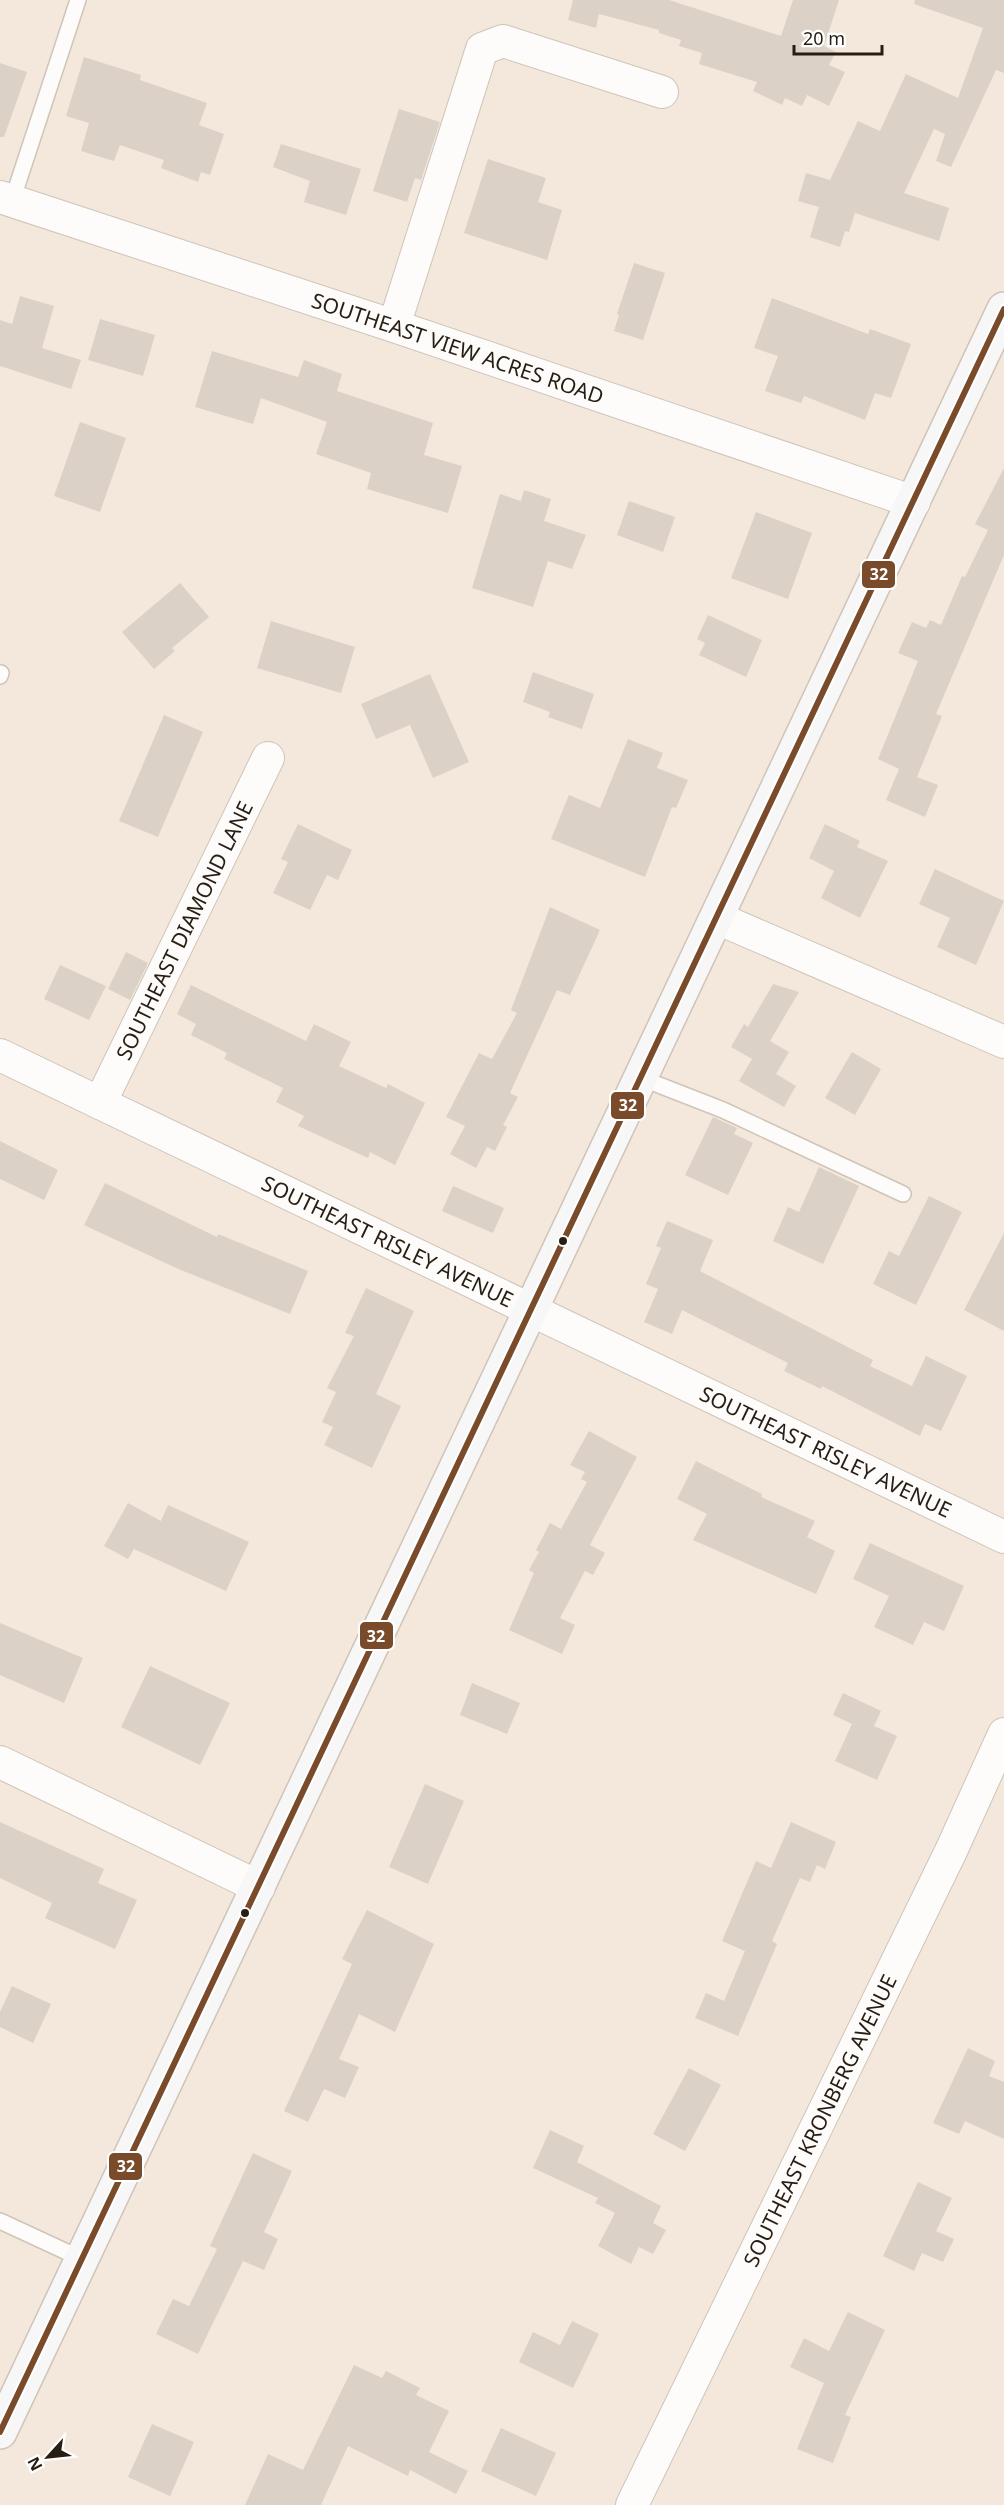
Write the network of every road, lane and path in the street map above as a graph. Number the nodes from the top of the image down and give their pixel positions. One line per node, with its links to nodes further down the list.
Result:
1 (78, 0): 3 (lane)
2 (662, 92): 5 (street)
3 (6, 199): 5 (street, SOUTHEAST VIEW ACRES ROAD)
4 (1004, 309): 6 (main road)
5 (394, 326): 6 (street, SOUTHEAST VIEW ACRES ROAD)
6 (914, 502): 8 (main road)
7 (268, 758): 12 (street, SOUTHEAST DIAMOND LANE)
8 (717, 918): 9 (street); 11 (main road)
9 (1004, 1042)
10 (0, 1055): 12 (street, SOUTHEAST RISLEY AVENUE)
11 (641, 1078): 13 (lane); 14 (main road)
12 (100, 1103): 14 (street, SOUTHEAST RISLEY AVENUE)
13 (903, 1194)
14 (531, 1310): 15 (street, SOUTHEAST RISLEY AVENUE); 18 (main road)
15 (1004, 1537)
16 (1004, 1734): 22 (street, SOUTHEAST KRONBERG AVENUE)
17 (0, 1762): 18 (street)
18 (259, 1887): 20 (main road)
19 (0, 2221): 20 (lane)
20 (82, 2259): 21 (main road)
21 (0, 2432)
22 (632, 2505)

